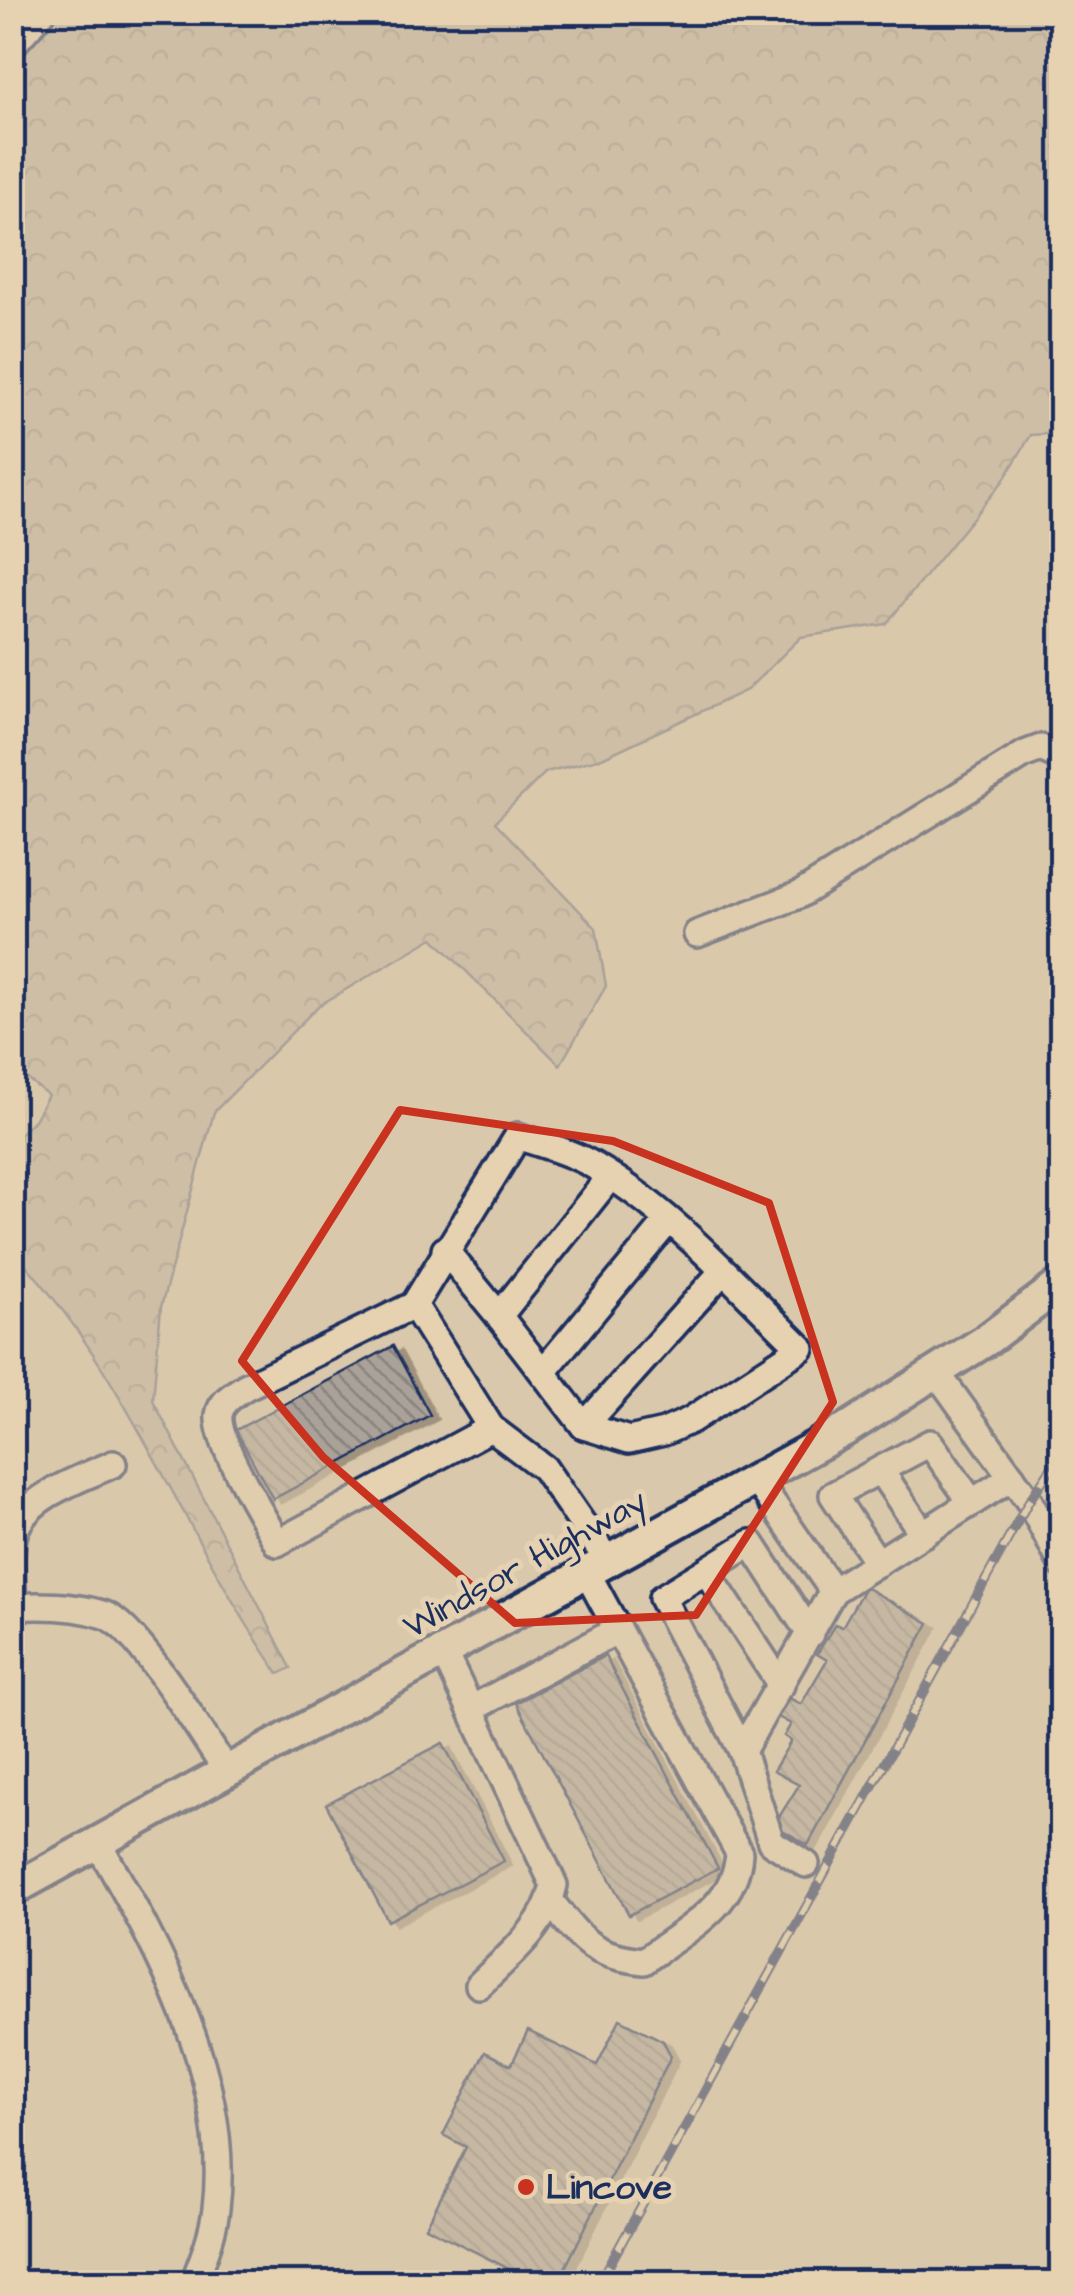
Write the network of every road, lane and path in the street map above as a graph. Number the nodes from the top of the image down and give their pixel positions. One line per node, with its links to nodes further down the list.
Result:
1 (42, 12): 2 (street)
2 (12, 46)
3 (1060, 755): 4 (street)
4 (697, 934)
5 (610, 1177): 6 (street); 7 (street); 11 (street)
6 (668, 1220): 8 (street); 12 (street)
7 (445, 1250): 10 (street); 11 (street)
8 (722, 1272): 14 (street); 14 (street)
9 (1062, 1283): 13 (main road, Windsor Highway)
10 (414, 1305): 15 (street); 15 (street)
11 (499, 1316): 12 (street)
12 (543, 1372): 14 (street)
13 (937, 1373): 18 (street); 19 (main road, Windsor Highway)
14 (584, 1426)
15 (490, 1428): 25 (street)
16 (113, 1464): 28 (street)
17 (880, 1470): 20 (street); 22 (street); 23 (street)
18 (1012, 1477): 20 (street); 21 (street)
19 (756, 1479): 25 (main road, Windsor Highway); 27 (street)
20 (972, 1503): 22 (street)
21 (1052, 1524): 24 (street)
22 (924, 1534): 23 (street)
23 (878, 1563): 27 (street)
24 (1062, 1564)
25 (598, 1567): 29 (street); 31 (main road, Windsor Highway)
26 (706, 1571): 30 (street); 32 (street); 34 (street)
27 (833, 1592): 30 (street)
28 (13, 1607): 35 (street)
29 (618, 1630): 33 (street); 39 (street)
30 (810, 1634): 32 (street)
31 (444, 1653): 33 (street); 35 (main road, Windsor Highway)
32 (781, 1685): 34 (street)
33 (471, 1709): 39 (street)
34 (742, 1751): 37 (street)
35 (227, 1772): 36 (main road, Windsor Highway)
36 (98, 1843): 38 (main road, Windsor Highway); 41 (street)
37 (806, 1864)
38 (12, 1890)
39 (551, 1902): 40 (street)
40 (479, 1986)
41 (194, 2282)

